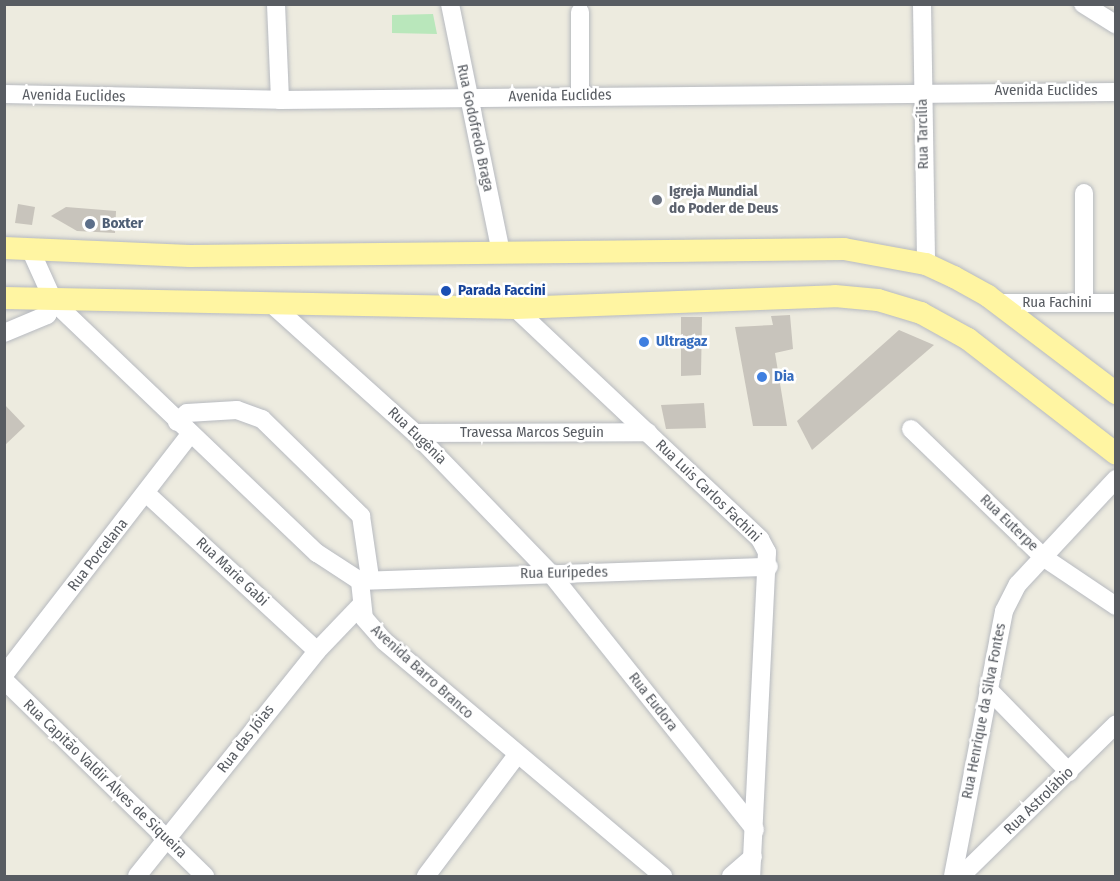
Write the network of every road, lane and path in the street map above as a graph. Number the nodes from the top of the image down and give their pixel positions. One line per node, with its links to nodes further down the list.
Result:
1 (276, 4): 12 (street)
2 (450, 4): 11 (street, Rua Godofredo Braga)
3 (922, 4): 7 (street, Rua Tarcília)
4 (1083, 4): 6 (street)
5 (580, 12): 10 (street)
6 (1116, 25)
7 (922, 91): 8 (street, Avenida Euclides); 10 (street, Avenida Euclides); 17 (street, Rua Tarcília)
8 (1116, 92)
9 (4, 94): 12 (street, Avenida Euclides)
10 (580, 96): 11 (street, Avenida Euclides)
11 (469, 98): 12 (street, Avenida Euclides); 16 (street, Rua Godofredo Braga)
12 (280, 100)
13 (1084, 193): 21 (street)
14 (4, 248): 15 (main road)
15 (31, 251): 16 (main road); 19 (street)
16 (501, 252): 17 (main road)
17 (926, 264): 20 (main road)
18 (4, 298): 19 (main road)
19 (54, 302): 23 (main road); 25 (street); 27 (street)
20 (998, 303): 21 (street, Rua Fachini); 26 (main road)
21 (1083, 303): 22 (street, Rua Fachini)
22 (1116, 303)
23 (275, 307): 24 (main road); 30 (street, Rua Eugênia)
24 (515, 308): 29 (street, Rua Luis Carlos Fachini); 31 (main road)
25 (4, 333)
26 (1116, 393)
27 (183, 428): 33 (street, Rua Porcelana); 37 (street); 37 (street)
28 (911, 429): 34 (street, Rua Euterpe)
29 (648, 432): 30 (street, Travessa Marcos Seguin); 35 (street, Rua Luis Carlos Fachini)
30 (415, 433): 36 (street, Rua Eugênia)
31 (1116, 454)
32 (1116, 479): 34 (street, Rua Henrique da Silva Fontes)
33 (147, 494): 40 (street, Rua Marie Gabi); 41 (street, Rua Porcelana)
34 (1043, 556): 39 (street, Rua Euterpe); 43 (street, Rua Henrique da Silva Fontes)
35 (769, 567): 36 (street, Rua Eurípedes); 47 (street, Rua Luis Carlos Fachini)
36 (551, 574): 37 (street, Rua Eurípedes); 47 (street, Rua Eudora)
37 (365, 579): 38 (street)
38 (360, 606): 40 (street, Rua das Jóias); 45 (street, Avenida Barro Branco)
39 (1116, 606)
40 (316, 651): 48 (street, Rua das Jóias)
41 (4, 675)
42 (4, 680): 48 (street, Rua Capitão Valdir Alves de Siqueira)
43 (987, 689): 46 (street); 56 (street, Rua Henrique da Silva Fontes)
44 (1116, 724): 46 (street, Rua Astrolábio)
45 (516, 756): 52 (street); 53 (street, Avenida Barro Branco)
46 (1069, 772): 57 (street, Rua Astrolábio)
47 (755, 830): 49 (street, Rua Luis Carlos Fachini)
48 (166, 840): 50 (street, Rua das Jóias); 51 (street, Rua Capitão Valdir Alves de Siqueira)
49 (753, 857): 54 (street); 55 (street, Rua Luis Carlos Fachini)
50 (137, 876)
51 (205, 876)
52 (426, 876)
53 (663, 876)
54 (730, 876)
55 (751, 876)
56 (953, 876)
57 (961, 876)

